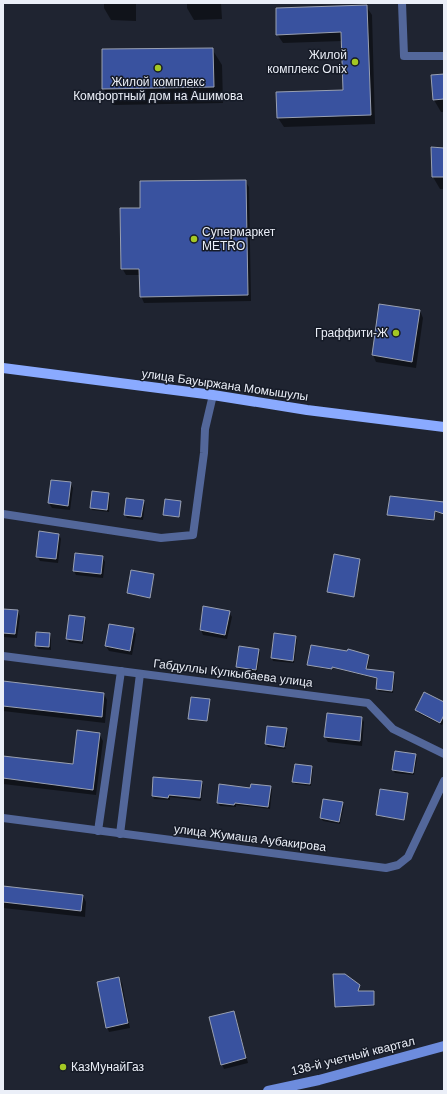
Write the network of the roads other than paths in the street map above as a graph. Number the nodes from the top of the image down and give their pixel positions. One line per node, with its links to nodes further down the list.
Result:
1 (402, 3): 2 (street)
2 (444, 56)
3 (3, 368): 4 (main road, улица Бауыржана Момышулы)
4 (213, 395): 5 (main road, улица Бауыржана Момышулы); 6 (street)
5 (444, 427)
6 (3, 514)
7 (3, 656): 8 (street, Габдуллы Кулкыбаева улица)
8 (121, 671): 9 (street, Габдуллы Кулкыбаева улица); 13 (street)
9 (140, 674): 10 (street, Габдуллы Кулкыбаева улица); 14 (street)
10 (444, 754)
11 (444, 781): 14 (street, улица Жумаша Аубакирова)
12 (3, 818): 13 (street, улица Жумаша Аубакирова)
13 (98, 831): 14 (street, улица Жумаша Аубакирова)
14 (120, 834)
15 (444, 1046): 16 (main road, 138-й учетный квартал)
16 (273, 1090)

